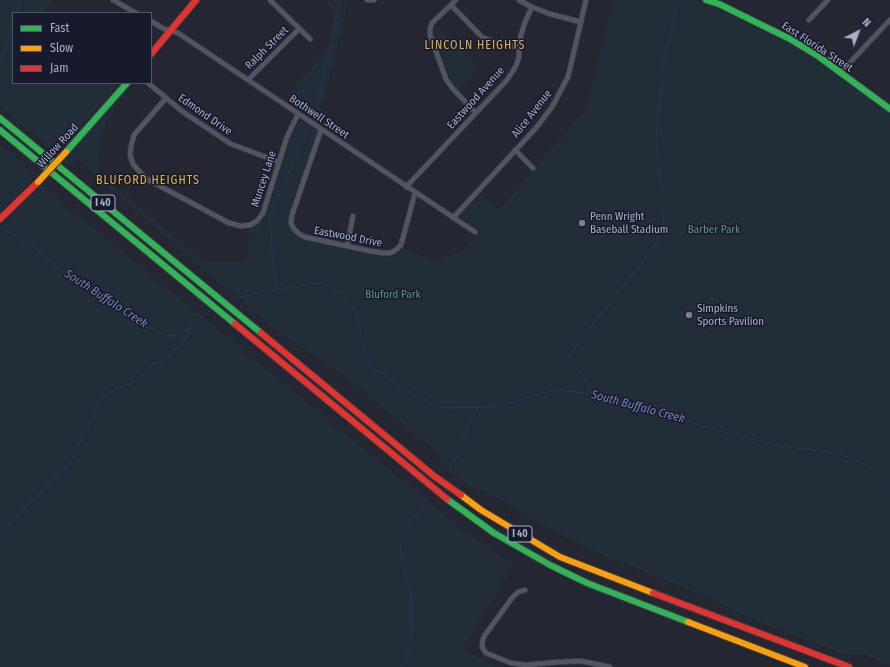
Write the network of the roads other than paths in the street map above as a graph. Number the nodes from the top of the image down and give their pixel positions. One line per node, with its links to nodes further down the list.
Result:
1 (114, 0): 14 (street)
2 (196, 0): 20 (main road)
3 (270, 0): 19 (street)
4 (367, 0): 5 (street)
5 (374, 0)
6 (456, 0): 12 (street)
7 (519, 0): 13 (street)
8 (586, 0): 18 (street, Alice Avenue)
9 (706, 0): 11 (main road, East Florida Street)
10 (826, 1): 15 (street)
11 (720, 2): 24 (main road, East Florida Street)
12 (451, 5): 22 (street); 30 (street)
13 (532, 7): 18 (street); 22 (street, Eastwood Avenue)
14 (134, 12)
15 (809, 20)
16 (890, 20): 24 (street)
17 (152, 22): 20 (street, Bothwell Street)
18 (581, 22): 35 (street, Alice Avenue)
19 (299, 29): 21 (street); 25 (street, Ralph Street)
20 (170, 31): 23 (main road); 25 (street, Bothwell Street)
21 (310, 39)
22 (519, 47): 30 (street, Eastwood Avenue)
23 (152, 53)
24 (840, 73): 29 (main road, East Florida Street)
25 (248, 80): 31 (street, Bothwell Street)
26 (126, 84): 42 (main road, Willow Road, bridge)
27 (149, 84): 28 (street, Edmond Drive)
28 (166, 98): 36 (street, Edmond Drive); 36 (street, Muncey Lane)
29 (890, 108)
30 (476, 113): 38 (street, Eastwood Avenue)
31 (298, 114): 34 (street, Bothwell Street); 36 (street, Muncey Lane)
32 (0, 118): 48 (main road, I 40)
33 (0, 130): 47 (main road, I 40)
34 (321, 130): 38 (street, Bothwell Street); 44 (street, Eastwood Drive)
35 (515, 150): 37 (street); 41 (street, Alice Avenue)
36 (279, 162)
37 (533, 168)
38 (406, 187): 39 (street, Bothwell Street)
39 (415, 193): 41 (street, Bothwell Street); 44 (street, Eastwood Drive)
40 (353, 216): 44 (street)
41 (453, 218): 43 (street, Bothwell Street)
42 (0, 219)
43 (475, 232)
44 (346, 246)
45 (525, 590): 46 (street)
46 (610, 667)
47 (805, 667)
48 (849, 667)

